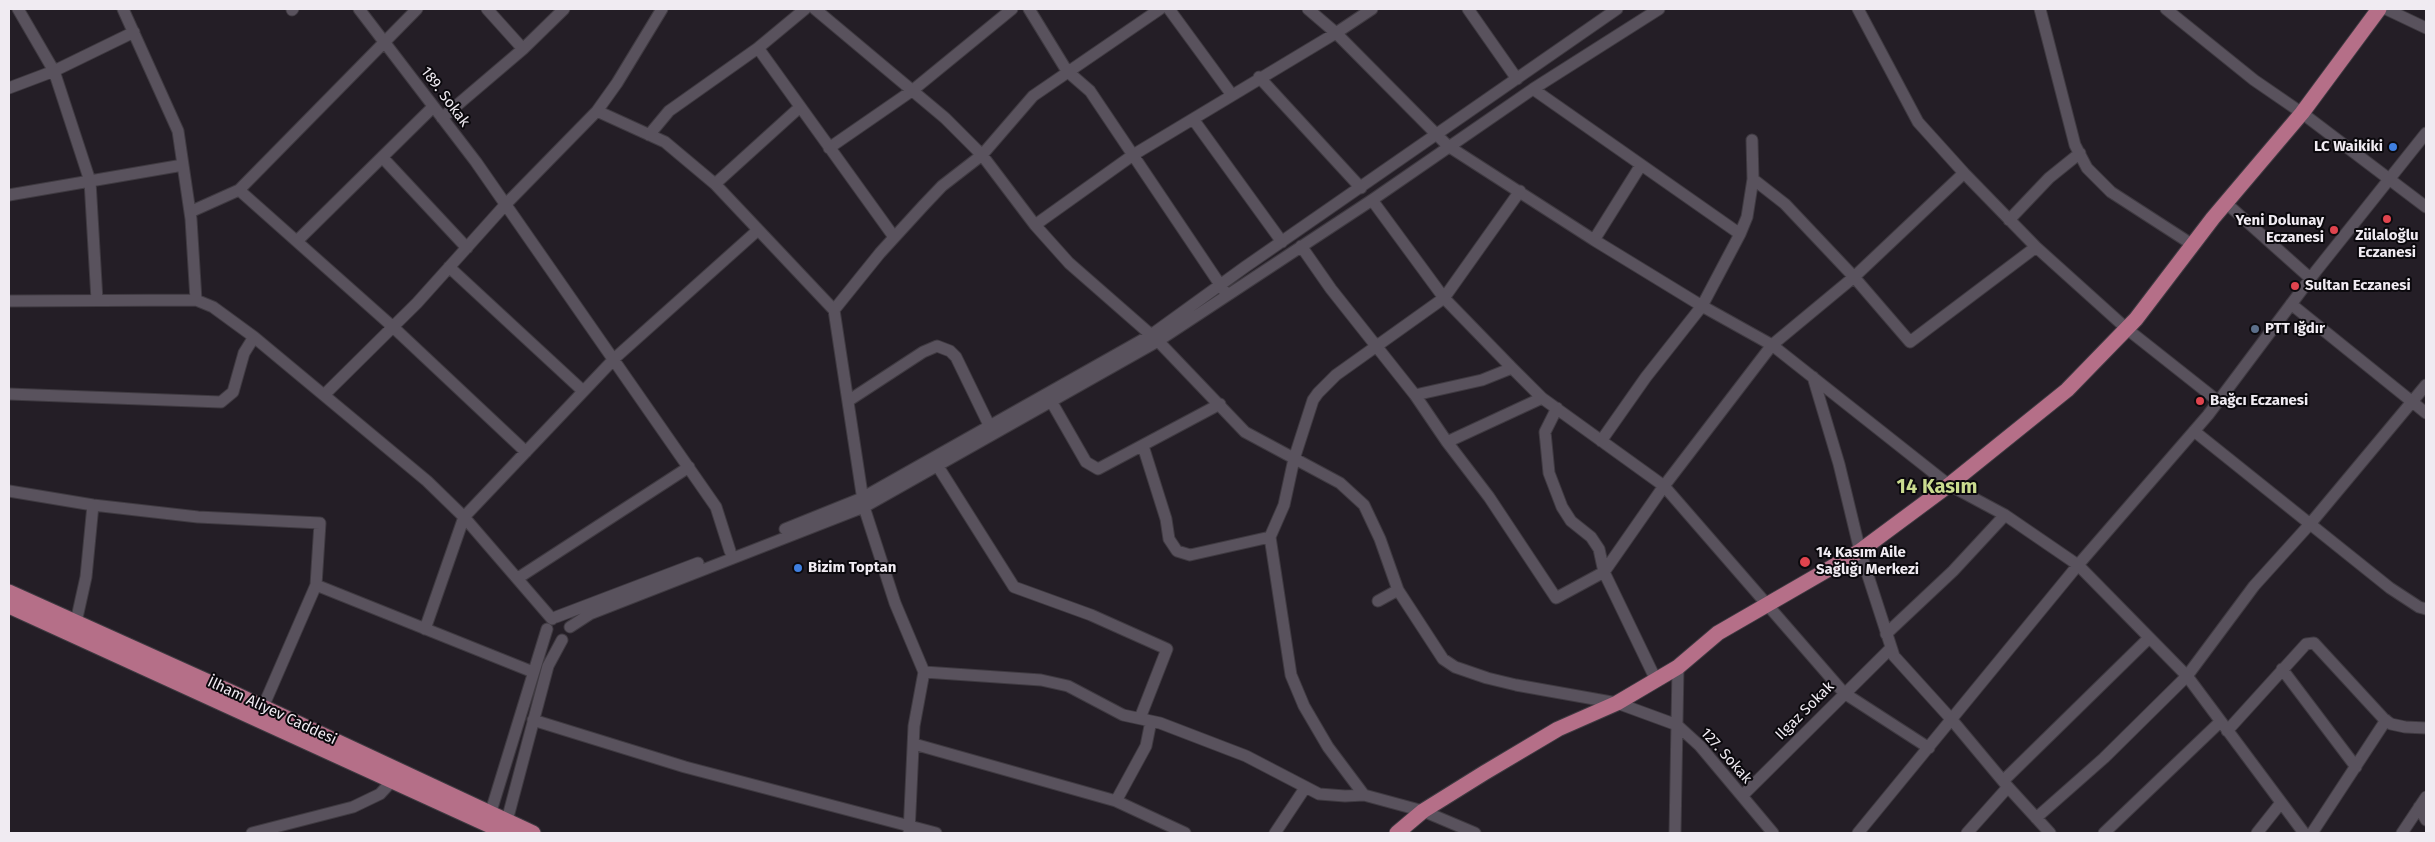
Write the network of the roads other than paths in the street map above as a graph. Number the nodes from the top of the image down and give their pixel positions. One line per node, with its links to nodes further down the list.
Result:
1 (18, 9): 29 (street)
2 (123, 9): 24 (street)
3 (359, 9): 26 (street, 189. Sokak)
4 (417, 9): 26 (street)
5 (487, 9): 28 (street)
6 (564, 9): 28 (street)
7 (662, 9): 39 (street)
8 (814, 9): 27 (street); 35 (street, 127. Sokak)
9 (1012, 9): 35 (street)
10 (1029, 9): 30 (street)
11 (1160, 9): 30 (street)
12 (1169, 9): 36 (street)
13 (1308, 9): 25 (street)
14 (1372, 9): 25 (street)
15 (1468, 9): 32 (street)
16 (1658, 9): 34 (street)
17 (1858, 9): 55 (street)
18 (2040, 9): 49 (street)
19 (2166, 9): 40 (street)
20 (2379, 9): 40 (main road)
21 (2386, 9): 23 (street)
22 (1609, 10): 32 (street)
23 (2426, 28)
24 (134, 32): 29 (street); 53 (street)
25 (1336, 33): 31 (street); 45 (street)
26 (384, 42): 38 (street, 189. Sokak); 61 (street)
27 (758, 48): 37 (street); 43 (street)
28 (522, 49): 41 (street)
29 (54, 71): 33 (street); 58 (street)
30 (1067, 71): 50 (street); 51 (street)
31 (1260, 77): 36 (street); 60 (street)
32 (1516, 79): 45 (street)
33 (9, 88)
34 (1533, 89): 47 (street); 54 (street)
35 (914, 90): 48 (street); 50 (street, 127. Sokak)
36 (1232, 95): 42 (street)
37 (800, 106): 48 (street); 59 (street)
38 (434, 107): 41 (street, 189. Sokak); 52 (street)
39 (598, 111): 43 (street); 66 (street)
40 (2302, 113): 56 (street); 65 (main road)
41 (442, 118): 66 (street, 189. Sokak)
42 (1193, 119): 51 (street); 76 (street)
43 (648, 134): 59 (street)
44 (2426, 134): 56 (street)
45 (1437, 135): 47 (street); 60 (street)
46 (1752, 140): 57 (street)
47 (1448, 146): 62 (street); 64 (street)
48 (830, 148): 73 (street)
49 (2080, 153): 69 (street); 77 (street)
50 (982, 155): 70 (street, 127. Sokak); 73 (street)
51 (1133, 155): 70 (street); 84 (street)
52 (382, 157): 74 (street); 80 (street)
53 (183, 164): 58 (street); 68 (street)
54 (1641, 165): 72 (street); 75 (street)
55 (1964, 173): 69 (street); 82 (street)
56 (2391, 178): 67 (street); 83 (street)
57 (1753, 179): 72 (street); 82 (street)
58 (90, 181): 63 (street); 86 (street)
59 (715, 184): 71 (street)
60 (1361, 188): 76 (street)
61 (239, 190): 68 (street); 74 (street)
62 (1520, 191): 75 (street); 85 (street)
63 (9, 195)
64 (1372, 200): 78 (street); 85 (street)
65 (2226, 203): 77 (main road); 83 (street)
66 (505, 205): 80 (street); 98 (street, 189. Sokak)
67 (2426, 207)
68 (190, 212): 87 (street)
69 (2009, 220): 79 (street)
70 (1035, 225): 95 (street, 127. Sokak)
71 (758, 230): 91 (street); 98 (street)
72 (1740, 234): 90 (street)
73 (894, 237): 91 (street)
74 (298, 240): 92 (street)
75 (1594, 240): 90 (street)
76 (1282, 242): 84 (street)
77 (2193, 244): 93 (main road)
78 (1301, 246): 84 (street); 96 (street)
79 (2036, 247): 82 (street); 93 (street)
80 (467, 248): 81 (street)
81 (449, 267): 92 (street); 102 (street)
82 (1854, 277): 97 (street)
83 (2310, 278): 89 (street)
84 (1224, 290): 95 (street)
85 (1444, 298): 96 (street); 99 (street)
86 (97, 300): 87 (street); 88 (street)
87 (196, 300): 94 (street)
88 (9, 301)
89 (2291, 304): 109 (street); 110 (street)
90 (1702, 306): 97 (street); 117 (street)
91 (834, 310): 107 (street)
92 (393, 327): 104 (street); 119 (street)
93 (2127, 329): 109 (street); 123 (main road)
94 (254, 337): 103 (street); 104 (street)
95 (1155, 338): 108 (street); 111 (street, 127. Sokak); 114 (street)
96 (1377, 345): 105 (street); 120 (street)
97 (1772, 345): 100 (street); 124 (street)
98 (615, 358): 102 (street); 122 (street, 189. Sokak)
99 (1512, 368): 105 (street); 106 (street)
100 (1813, 377): 123 (street); 133 (street)
101 (2426, 385): 110 (street)
102 (583, 392): 119 (street)
103 (9, 394)
104 (324, 395): 129 (street)
105 (1415, 395): 116 (street)
106 (1542, 398): 112 (street); 116 (street)
107 (848, 400): 114 (street); 126 (street)
108 (1051, 401): 118 (street); 121 (street)
109 (2218, 401): 115 (street)
110 (2413, 402): 113 (street); 130 (street)
111 (1220, 404): 118 (street); 120 (street, 127. Sokak)
112 (1557, 408): 117 (street); 135 (street)
113 (2426, 413)
114 (988, 425): 126 (street)
115 (2194, 432): 130 (street); 134 (street)
116 (1447, 442): 135 (street)
117 (1602, 442): 124 (street)
118 (1143, 446): 131 (street)
119 (526, 452): 129 (street)
120 (1294, 459): 131 (street); 138 (street, 127. Sokak)
121 (937, 465): 126 (street); 162 (street)
122 (689, 467): 132 (street, 189. Sokak); 136 (street)
123 (1949, 485): 128 (street); 133 (main road)
124 (1664, 486): 135 (street); 141 (street)
125 (9, 491): 127 (street)
126 (863, 502): 132 (street); 146 (street); 155 (street)
127 (93, 505): 137 (street); 144 (street)
128 (2005, 515): 134 (street); 148 (street)
129 (464, 517): 136 (street); 147 (street)
130 (2310, 524): 143 (street); 156 (street)
131 (1270, 537): 174 (street)
132 (730, 551): 145 (street)
133 (1860, 551): 141 (main road); 148 (street)
134 (2078, 565): 149 (street); 163 (street)
135 (1604, 572): 157 (street)
136 (518, 578): 145 (street)
137 (316, 585): 147 (street); 160 (street)
138 (1398, 590): 140 (street); 159 (street, 127. Sokak)
139 (9, 592): 144 (main road, İlham Aliyev Caddesi)
140 (1378, 601)
141 (1766, 605): 152 (main road); 158 (street)
142 (9, 606): 171 (main road, İlham Aliyev Caddesi)
143 (2426, 608)
144 (76, 622): 160 (main road, İlham Aliyev Caddesi)
145 (552, 622): 146 (street); 150 (street); 154 (street)
146 (570, 627): 150 (street)
147 (425, 629): 154 (street)
148 (1886, 634): 151 (street)
149 (2149, 638): 156 (street); 172 (street)
150 (562, 640): 161 (street)
151 (1891, 648): 158 (street, Ilgaz Sokak); 163 (street)
152 (1678, 667): 157 (main road); 165 (street)
153 (2282, 669): 164 (street); 166 (street); 170 (street)
154 (532, 672): 182 (street)
155 (924, 672): 162 (street); 168 (street)
156 (2187, 676): 166 (street); 181 (street)
157 (1656, 680): 159 (main road)
158 (1844, 693): 169 (street); 175 (street, Ilgaz Sokak)
159 (1617, 703): 165 (street, 127. Sokak); 180 (main road)
160 (263, 708): 182 (main road, İlham Aliyev Caddesi)
161 (533, 720): 184 (street); 185 (street)
162 (1146, 720): 173 (street); 177 (street)
163 (1952, 720): 169 (street); 172 (street)
164 (2386, 720): 167 (street); 170 (street)
165 (1677, 725): 175 (street, 127. Sokak); 193 (street)
166 (2223, 726): 178 (street); 198 (street)
167 (2426, 728)
168 (914, 744): 177 (street); 185 (street)
169 (1928, 748): 195 (street)
170 (2356, 767): 201 (street)
171 (393, 780): 182 (main road, İlham Aliyev Caddesi); 186 (street)
172 (2005, 784): 181 (street); 196 (street)
173 (1305, 788): 174 (street); 190 (street)
174 (1364, 795): 180 (street)
175 (1742, 796): 194 (street, 127. Sokak)
176 (2426, 797): 179 (street)
177 (1116, 801): 189 (street)
178 (2280, 804): 199 (street); 200 (street)
179 (2418, 808): 183 (street); 202 (street)
180 (1423, 811): 191 (main road); 192 (street)
181 (2036, 818): 197 (street)
182 (489, 819): 184 (main road, İlham Aliyev Caddesi)
183 (2426, 820)
184 (506, 829): 187 (main road, İlham Aliyev Caddesi)
185 (910, 830): 188 (street)
186 (252, 833)
187 (533, 833)
188 (936, 833)
189 (1185, 833)
190 (1275, 833)
191 (1397, 833)
192 (1475, 833)
193 (1675, 833)
194 (1773, 833)
195 (1858, 833)
196 (1967, 833)
197 (2050, 833)
198 (2104, 833)
199 (2257, 833)
200 (2304, 833)
201 (2312, 833)
202 (2402, 833)

